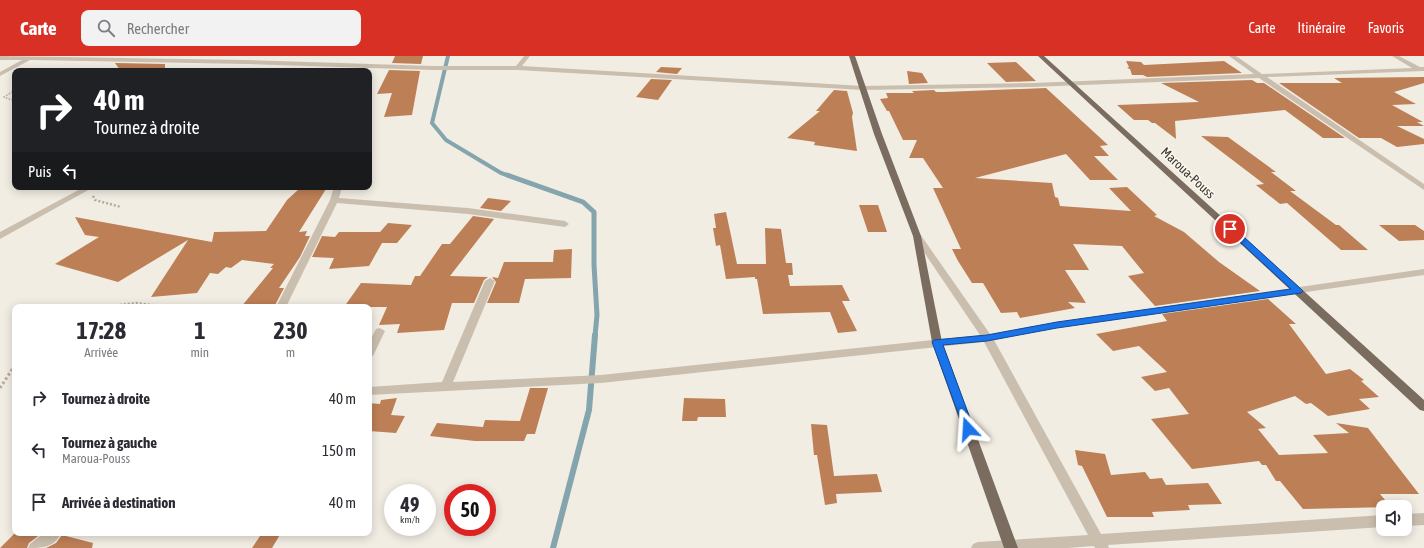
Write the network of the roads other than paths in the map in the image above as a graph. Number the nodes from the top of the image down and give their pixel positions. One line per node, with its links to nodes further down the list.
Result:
1 (290, 56): 9 (street)
2 (527, 56): 11 (street)
3 (852, 56): 16 (main road)
4 (1041, 56): 15 (main road, Maroua-Pouss)
5 (1232, 56): 14 (street)
6 (1395, 56): 12 (street)
7 (0, 58): 8 (street)
8 (29, 58): 9 (street); 13 (street)
9 (282, 63): 10 (street)
10 (358, 65): 11 (street)
11 (518, 68): 16 (street)
12 (1422, 70): 14 (street)
13 (0, 74)
14 (1262, 76): 15 (street); 17 (street)
15 (1072, 83): 16 (street); 26 (main road, Maroua-Pouss)
16 (863, 88): 23 (main road)
17 (1424, 188)
18 (84, 190): 22 (street)
19 (337, 190): 20 (street)
20 (334, 200): 21 (street); 27 (street)
21 (565, 224)
22 (0, 236)
23 (917, 236): 29 (street); 30 (main road)
24 (1424, 272): 26 (street)
25 (490, 281): 32 (street)
26 (1298, 291): 29 (street); 34 (main road, Maroua-Pouss)
27 (282, 304)
28 (380, 332): 31 (street)
29 (987, 338): 30 (street); 39 (street)
30 (937, 342): 32 (street); 40 (main road)
31 (372, 347)
32 (446, 386): 33 (street)
33 (372, 391)
34 (1424, 407)
35 (1424, 519): 36 (street)
36 (1412, 520)
37 (1376, 522): 39 (street)
38 (50, 536): 41 (street)
39 (1100, 544): 40 (street)
40 (1010, 547): 42 (street)
41 (35, 548)
42 (978, 548)

